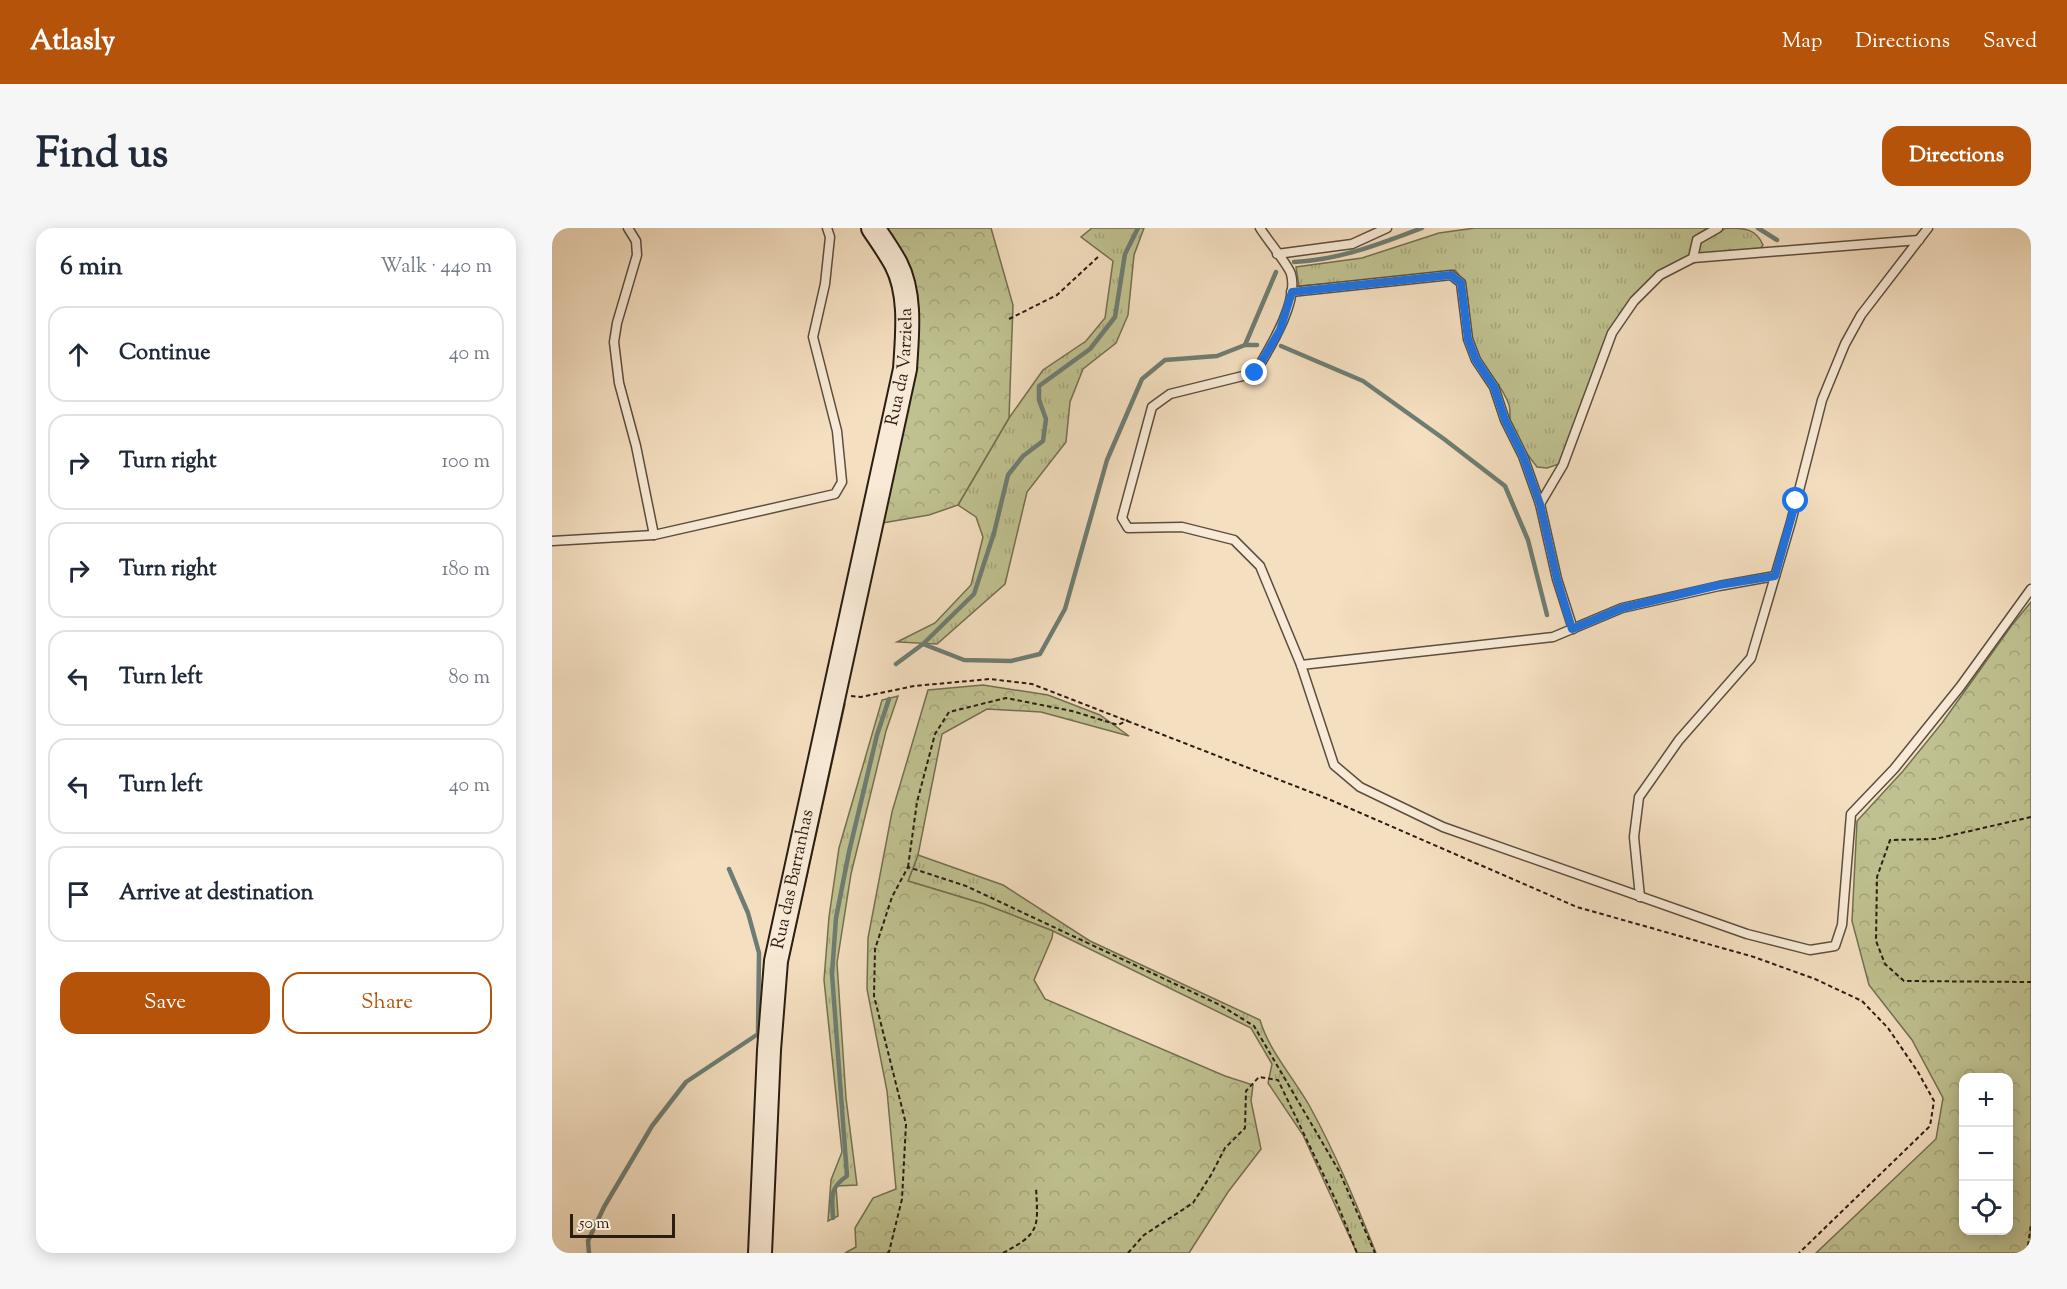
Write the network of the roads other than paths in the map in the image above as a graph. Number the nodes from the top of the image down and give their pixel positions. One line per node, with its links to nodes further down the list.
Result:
1 (628, 228): 14 (lane)
2 (827, 228): 14 (lane)
3 (873, 228): 13 (main road, Rua da Varziela)
4 (1260, 228): 9 (lane)
5 (1387, 228): 9 (lane)
6 (1718, 228): 10 (lane)
7 (1928, 228): 8 (lane)
8 (1919, 240): 10 (lane); 16 (lane)
9 (1277, 254): 11 (lane)
10 (1693, 258): 12 (lane)
11 (1292, 292): 12 (lane); 19 (lane)
12 (1540, 504): 18 (lane)
13 (875, 511): 21 (main road, Rua das Barranhas)
14 (654, 535): 15 (lane)
15 (552, 541)
16 (1775, 576): 18 (lane); 20 (lane)
17 (2031, 590): 20 (lane)
18 (1572, 629): 19 (lane)
19 (1301, 665): 20 (lane)
20 (1640, 897)
21 (760, 1253)

